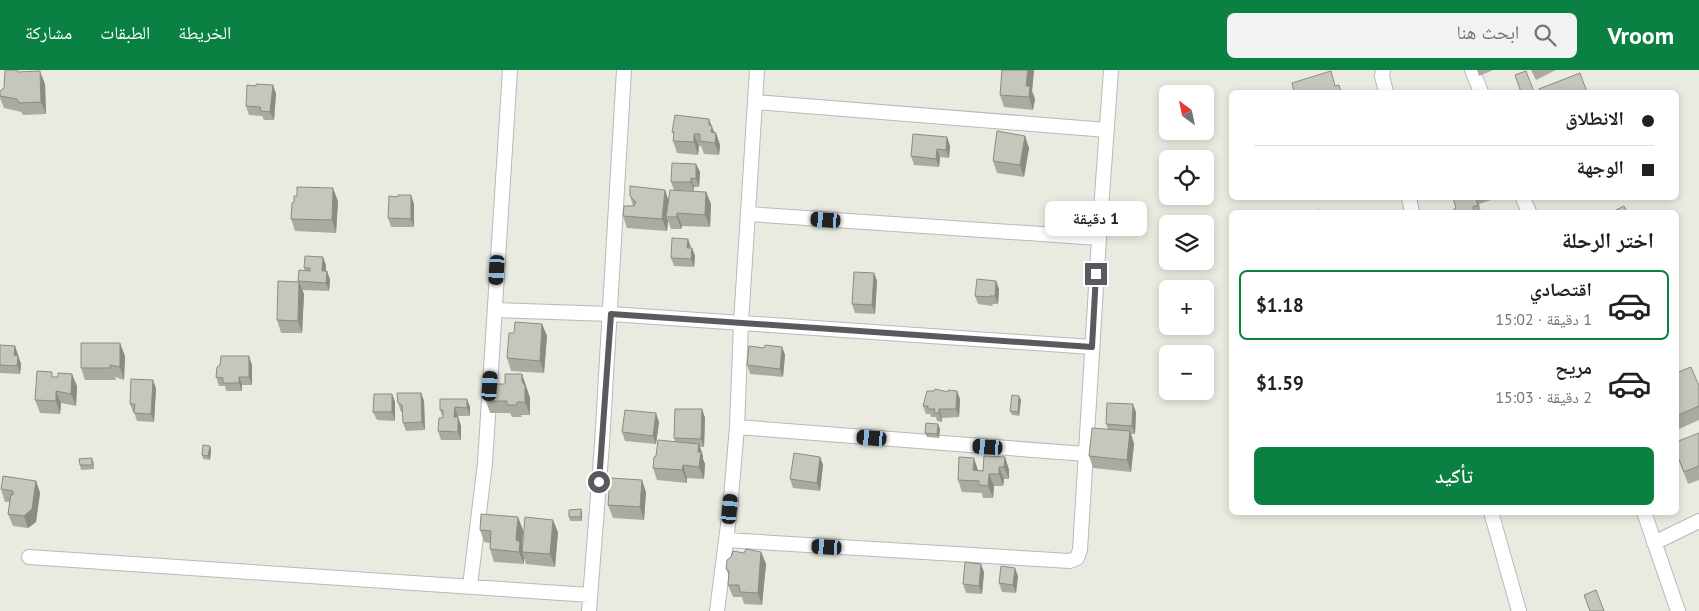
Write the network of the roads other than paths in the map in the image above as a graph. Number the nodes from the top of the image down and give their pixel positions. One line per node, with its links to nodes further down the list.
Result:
1 (510, 70): 13 (street)
2 (624, 70): 14 (street)
3 (757, 70): 9 (street)
4 (1111, 70): 10 (street)
5 (1383, 70): 7 (street)
6 (1472, 70): 8 (street)
7 (1386, 90)
8 (1480, 90)
9 (756, 102): 10 (street); 11 (street)
10 (1107, 130): 12 (street)
11 (748, 214): 12 (street); 15 (street)
12 (1099, 238): 16 (street)
13 (495, 310): 14 (street); 25 (street)
14 (611, 314): 15 (street); 26 (street)
15 (742, 323): 16 (street); 17 (street)
16 (1092, 347): 18 (street)
17 (737, 427): 18 (street); 22 (street)
18 (1085, 454): 22 (street)
19 (1492, 515): 30 (street)
20 (1645, 515): 23 (street)
21 (1699, 522): 23 (street)
22 (726, 540): 29 (street)
23 (1654, 543): 27 (street)
24 (29, 557): 25 (street)
25 (470, 586): 26 (street)
26 (590, 594): 28 (street)
27 (1676, 610)
28 (588, 611)
29 (717, 611)
30 (1520, 611)

